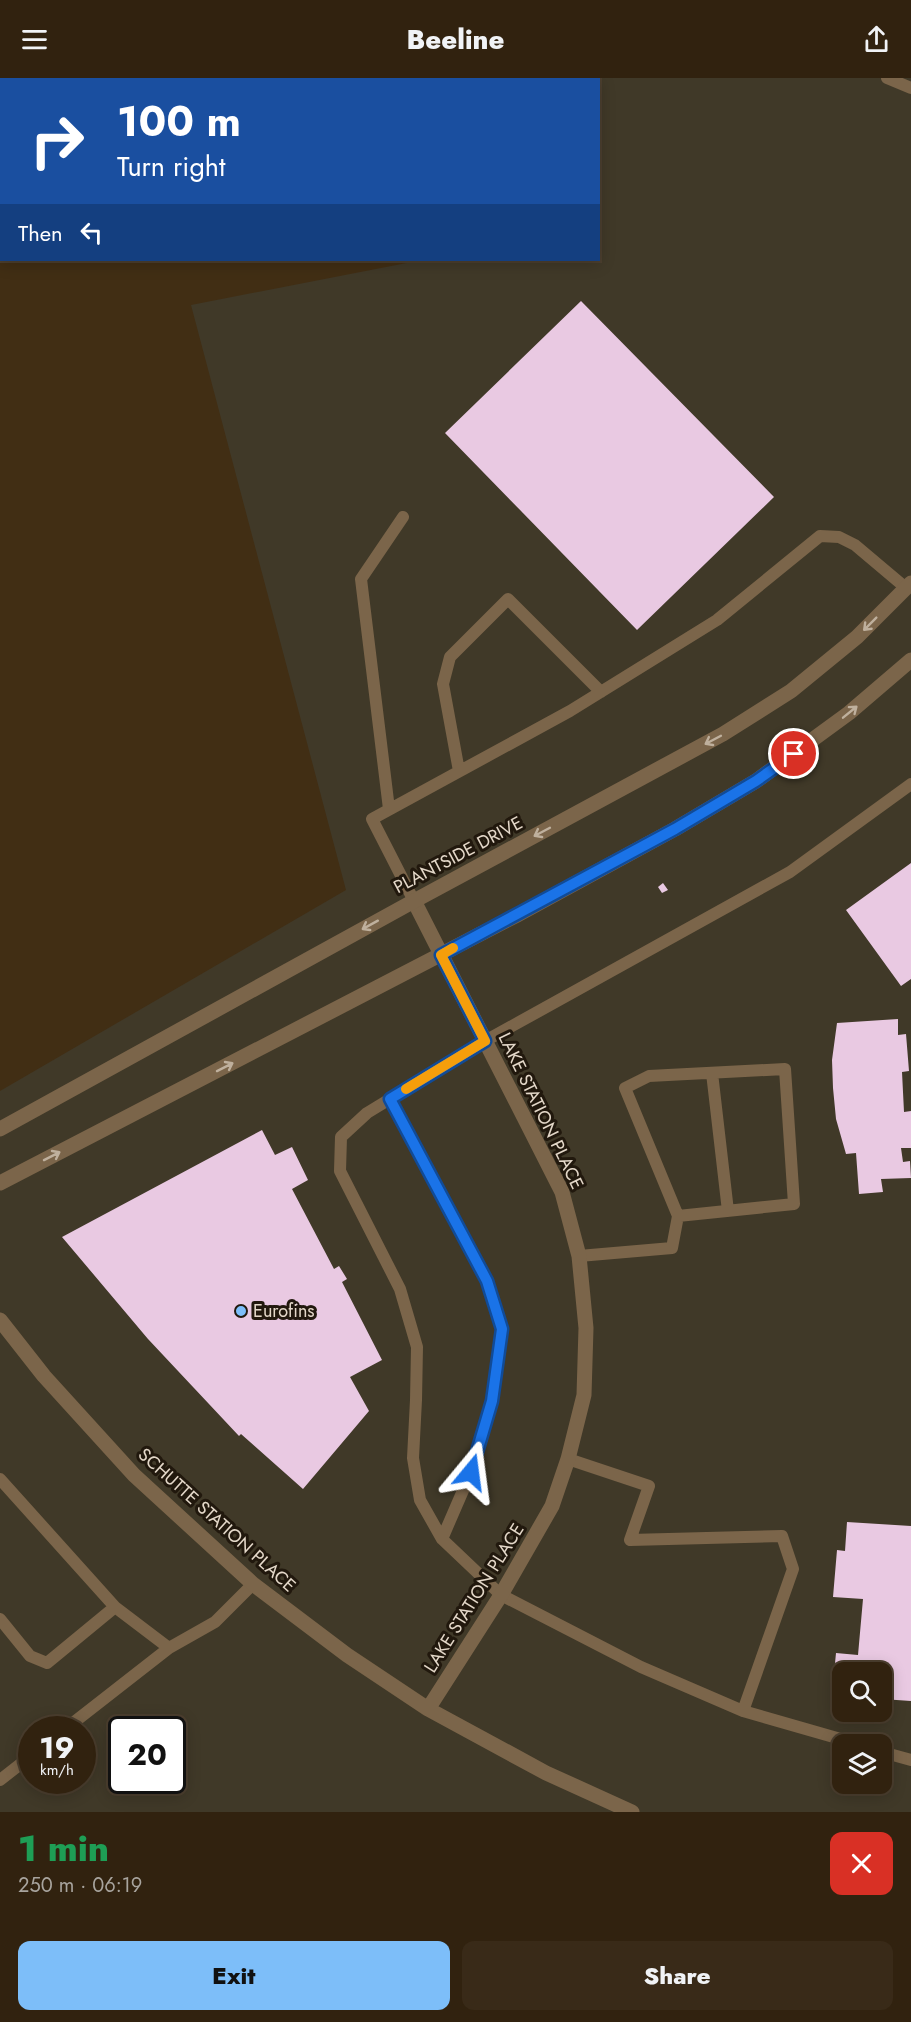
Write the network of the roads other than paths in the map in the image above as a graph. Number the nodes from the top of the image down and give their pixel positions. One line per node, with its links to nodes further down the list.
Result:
1 (887, 78): 2 (lane)
2 (911, 88)
3 (403, 517): 9 (lane)
4 (908, 586): 6 (lane); 10 (street, PLANTSIDE DRIVE, one-way to 10)
5 (911, 660): 11 (street, one-way to 5)
6 (601, 692): 7 (lane); 7 (lane)
7 (459, 771): 9 (lane)
8 (911, 784): 12 (lane)
9 (389, 810): 10 (lane)
10 (414, 901): 11 (street, LAKE STATION PLACE); 15 (street, PLANTSIDE DRIVE, one-way to 15)
11 (441, 955): 12 (street, LAKE STATION PLACE); 16 (street, one-way to 11)
12 (485, 1041): 14 (lane); 19 (street, LAKE STATION PLACE)
13 (712, 1073): 17 (lane); 17 (lane); 18 (lane)
14 (390, 1099): 23 (lane); 23 (lane)
15 (0, 1129)
16 (0, 1183)
17 (728, 1210): 18 (lane)
18 (678, 1216): 19 (lane)
19 (579, 1256): 21 (street, LAKE STATION PLACE)
20 (0, 1320): 24 (street, SCHUTTE STATION PLACE)
21 (568, 1459): 25 (street, LAKE STATION PLACE); 30 (lane)
22 (0, 1479): 26 (lane)
23 (442, 1539): 25 (lane)
24 (254, 1584): 28 (lane); 29 (street, SCHUTTE STATION PLACE)
25 (501, 1595): 29 (street, LAKE STATION PLACE); 30 (lane)
26 (115, 1607): 27 (lane); 28 (lane)
27 (0, 1619)
28 (169, 1647): 31 (lane)
29 (428, 1709): 37 (street, SCHUTTE STATION PLACE)
30 (743, 1711): 32 (lane)
31 (82, 1716)
32 (832, 1737)
33 (892, 1755): 34 (lane)
34 (911, 1760)
35 (18, 1766): 36 (lane)
36 (0, 1780)
37 (632, 1812)

